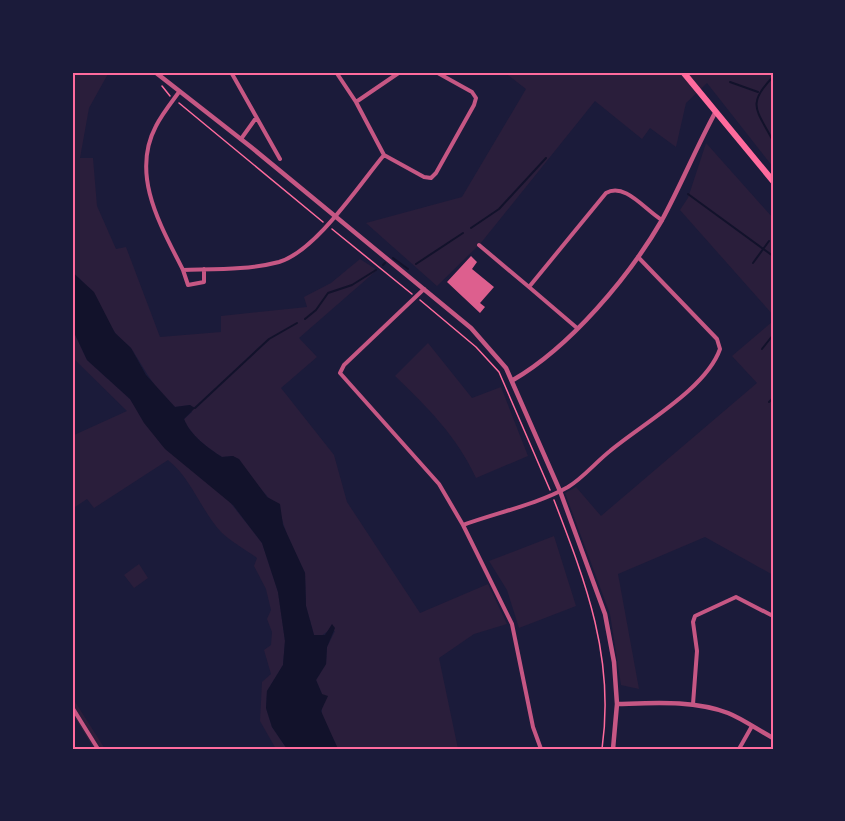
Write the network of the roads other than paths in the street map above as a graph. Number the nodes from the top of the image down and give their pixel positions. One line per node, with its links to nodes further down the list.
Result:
1 (154, 72): 7 (street)
2 (231, 72): 10 (street)
3 (336, 72): 8 (street)
4 (400, 72): 8 (street)
5 (436, 72): 12 (street)
6 (683, 72): 9 (main road)
7 (179, 92): 11 (street); 20 (street)
8 (356, 102): 12 (street)
9 (715, 113): 14 (main road); 16 (street)
10 (256, 117): 11 (street); 13 (street)
11 (241, 139): 15 (street)
12 (384, 155): 15 (street)
13 (280, 159)
14 (773, 181)
15 (333, 216): 19 (street); 22 (street)
16 (662, 220): 18 (street); 21 (street)
17 (478, 245): 21 (street)
18 (638, 257): 23 (street); 25 (street)
19 (204, 269): 20 (street); 20 (street)
20 (183, 270)
21 (529, 287): 23 (street)
22 (424, 289): 24 (street); 26 (street)
23 (577, 328): 24 (street)
24 (513, 380): 25 (street)
25 (560, 491): 26 (street); 28 (street)
26 (463, 525): 34 (street)
27 (773, 616): 29 (street)
28 (617, 704): 29 (street); 35 (street)
29 (693, 704): 31 (street)
30 (72, 707): 33 (street)
31 (752, 726): 32 (street); 36 (street)
32 (773, 738)
33 (98, 749)
34 (541, 749)
35 (613, 749)
36 (739, 749)

